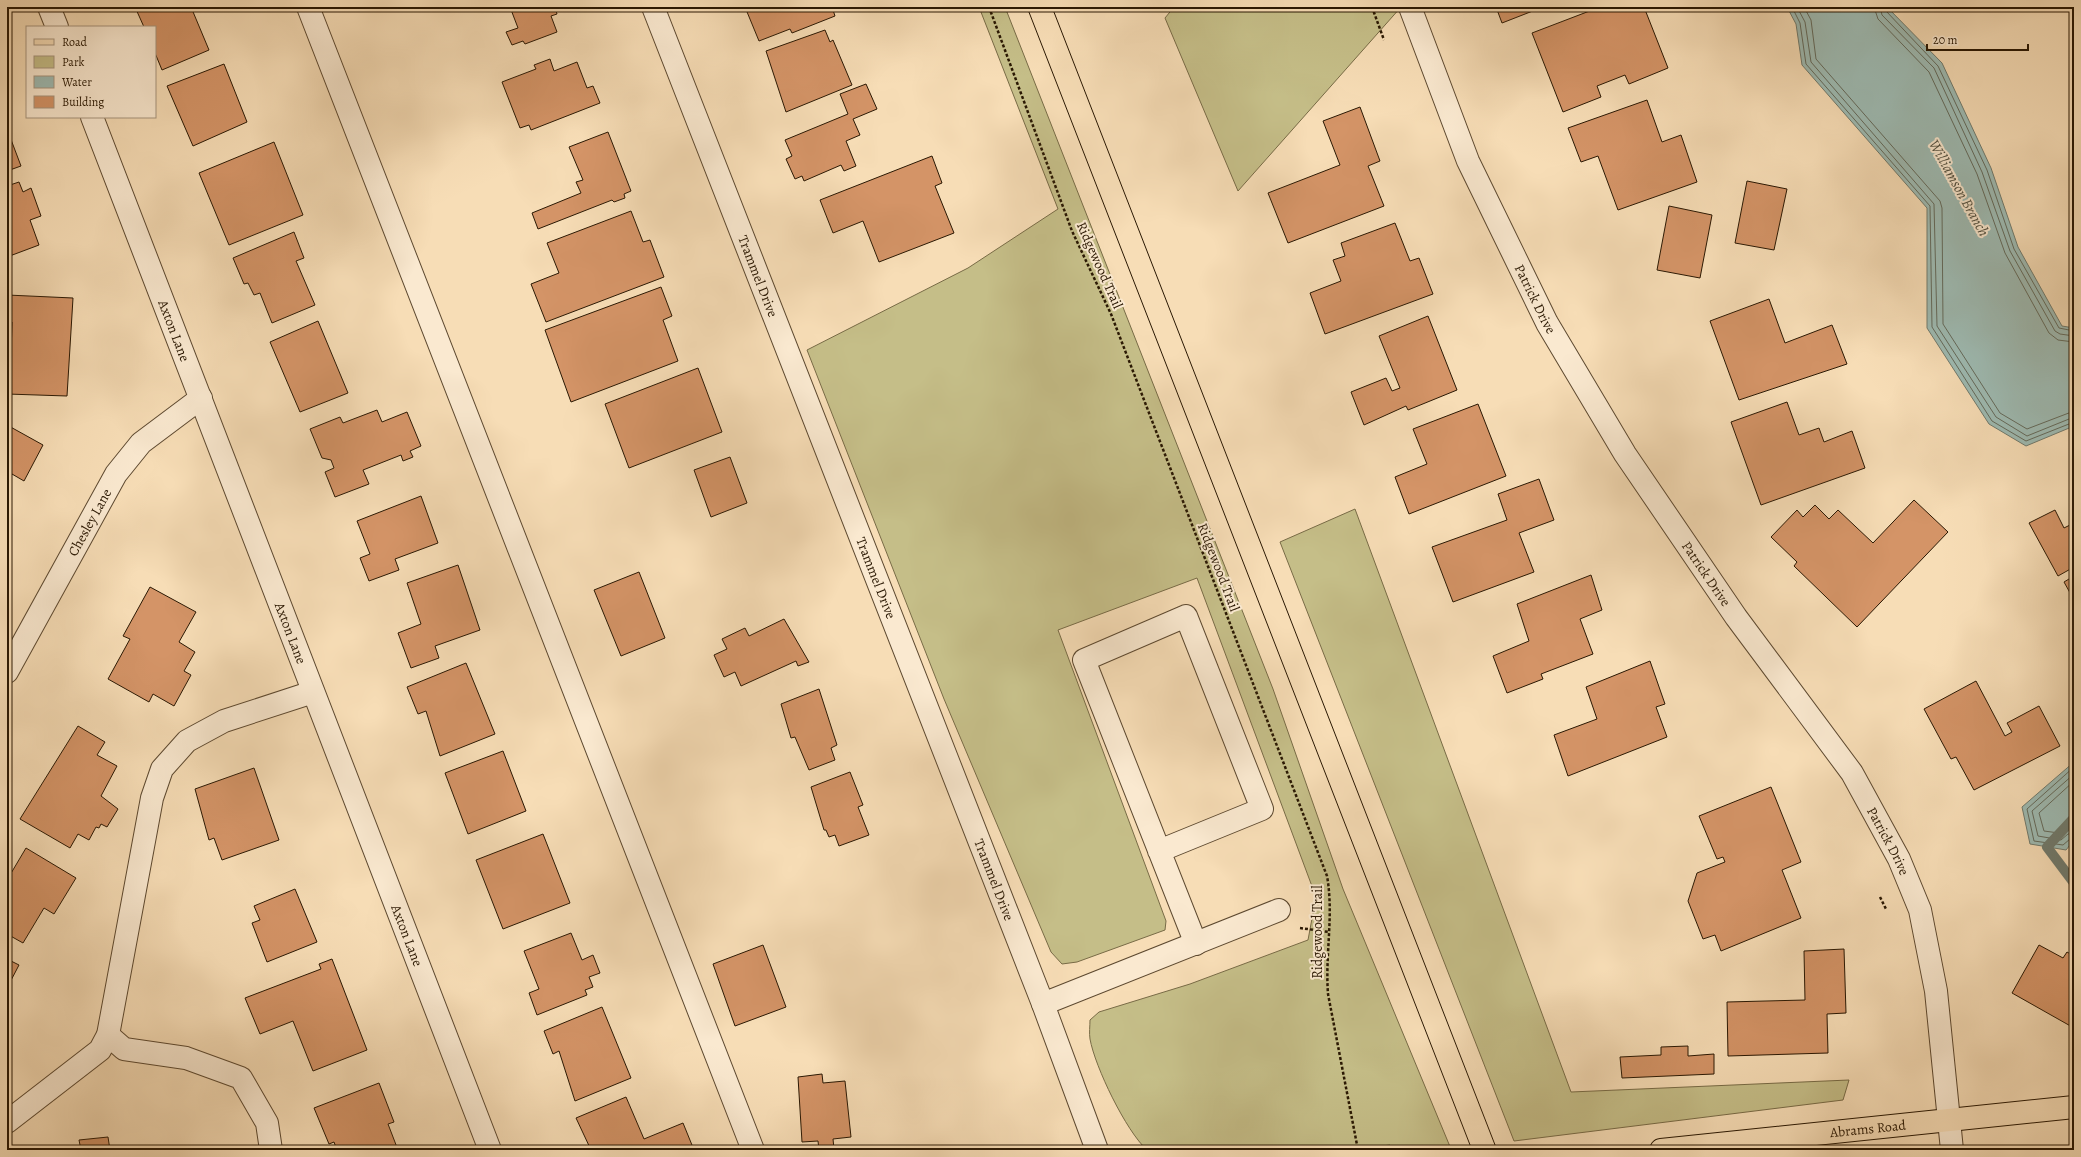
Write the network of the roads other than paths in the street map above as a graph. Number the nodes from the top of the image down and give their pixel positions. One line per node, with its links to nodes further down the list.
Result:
1 (49, 7): 5 (street)
2 (308, 7): 20 (street)
3 (653, 7): 13 (street, Trammel Drive)
4 (1410, 7): 16 (street, Patrick Drive)
5 (57, 26)
6 (92, 118): 7 (street, Axton Lane)
7 (201, 398): 8 (street, Chesley Lane); 9 (street, Axton Lane)
8 (7, 672)
9 (313, 692): 14 (street); 19 (street, Axton Lane)
10 (1159, 851): 10 (street); 12 (street)
11 (1279, 910): 12 (street)
12 (1196, 944): 13 (street)
13 (1043, 1004): 21 (street, Trammel Drive)
14 (108, 1035): 17 (street); 18 (street)
15 (2074, 1107): 16 (main road, Abrams Road)
16 (1949, 1119): 22 (main road, Abrams Road); 23 (street, Patrick Drive)
17 (7, 1122)
18 (271, 1150)
19 (490, 1150)
20 (753, 1150)
21 (1097, 1150)
22 (1661, 1150)
23 (1952, 1150)

